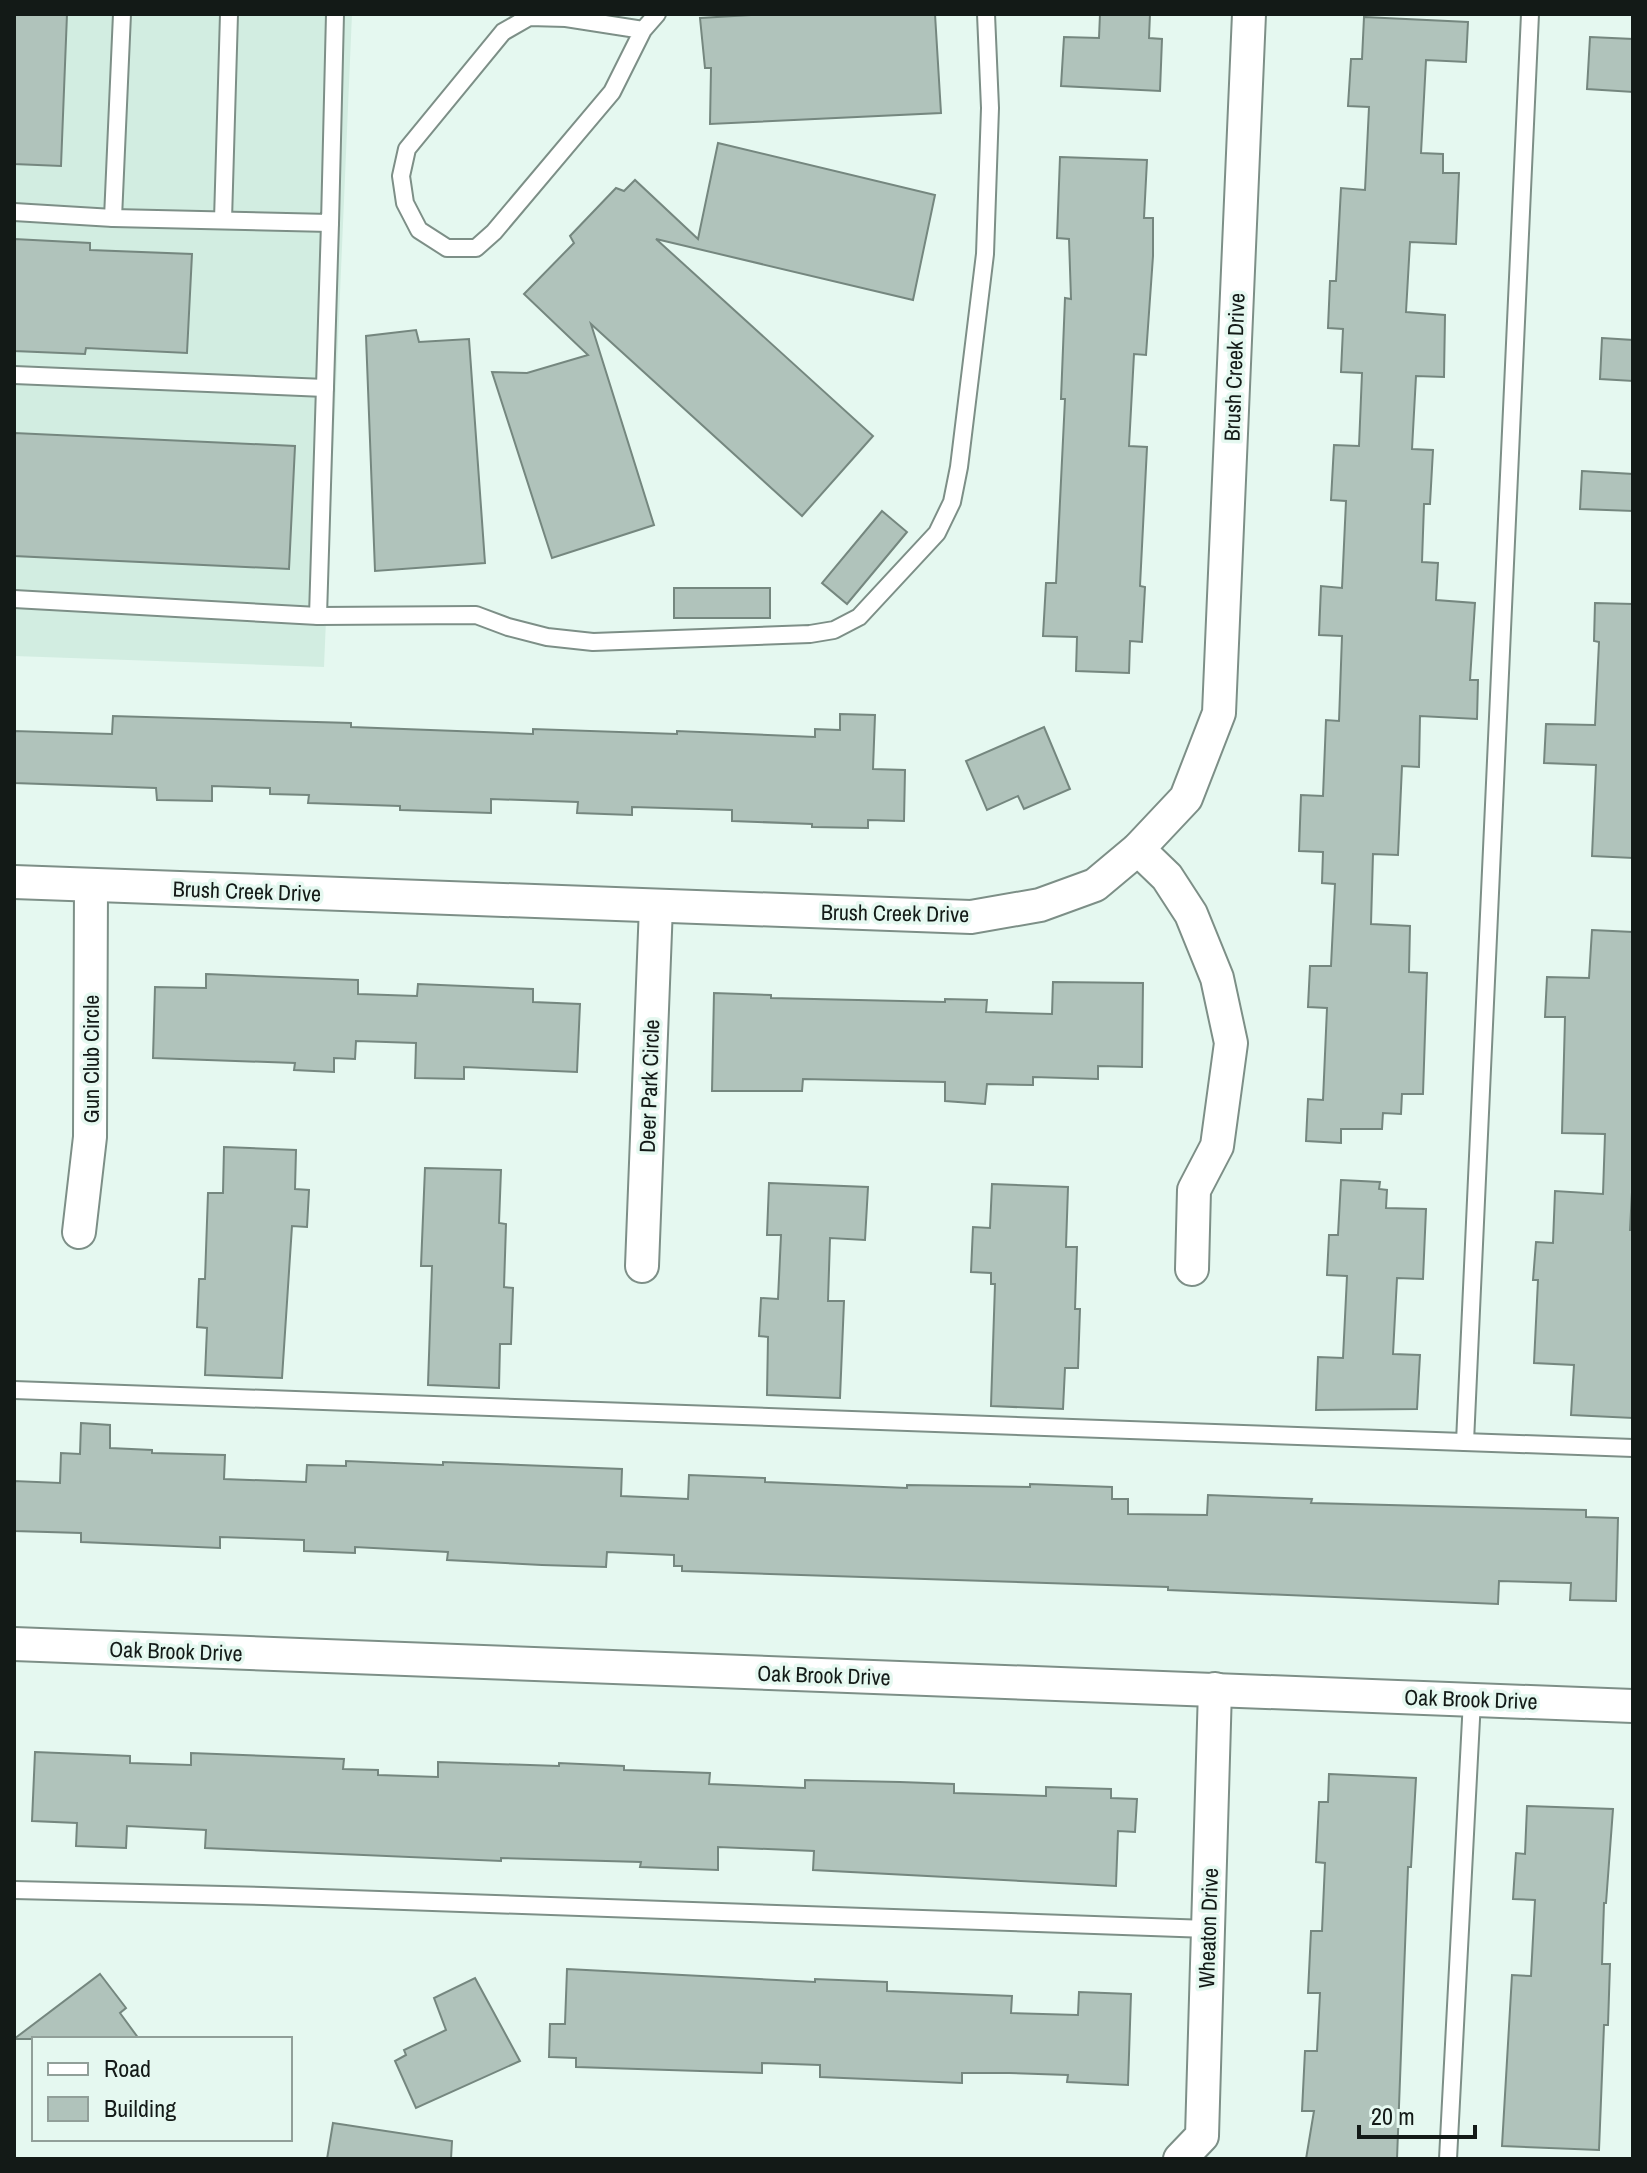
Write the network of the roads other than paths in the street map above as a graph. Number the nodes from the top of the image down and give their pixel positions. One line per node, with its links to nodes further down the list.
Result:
1 (122, 14): 10 (lane)
2 (229, 14): 11 (lane)
3 (335, 14): 12 (lane)
4 (657, 14): 8 (lane)
5 (986, 14): 16 (lane)
6 (1249, 14): 17 (street, Brush Creek Drive)
7 (1530, 14): 25 (lane)
8 (643, 30): 8 (lane)
9 (14, 212): 10 (lane)
10 (113, 218): 11 (lane)
11 (223, 220): 12 (lane)
12 (330, 223): 14 (lane)
13 (14, 375): 14 (lane)
14 (325, 388): 16 (lane)
15 (14, 599): 16 (lane)
16 (318, 616)
17 (1138, 849): 20 (street, Brush Creek Drive); 23 (street)
18 (14, 882): 19 (street, Brush Creek Drive)
19 (91, 886): 20 (street, Brush Creek Drive); 21 (street, Gun Club Circle)
20 (656, 906): 22 (street, Deer Park Circle)
21 (79, 1232)
22 (642, 1266)
23 (1192, 1269)
24 (14, 1390): 25 (lane)
25 (1465, 1442): 26 (lane)
26 (1633, 1448)
27 (14, 1644): 28 (street, Oak Brook Drive)
28 (1215, 1689): 29 (street, Oak Brook Drive); 32 (street, Wheaton Drive)
29 (1472, 1700): 30 (street, Oak Brook Drive); 34 (lane)
30 (1633, 1706)
31 (14, 1890): 32 (lane)
32 (1208, 1929): 33 (street, Wheaton Drive)
33 (1180, 2159)
34 (1448, 2159)

